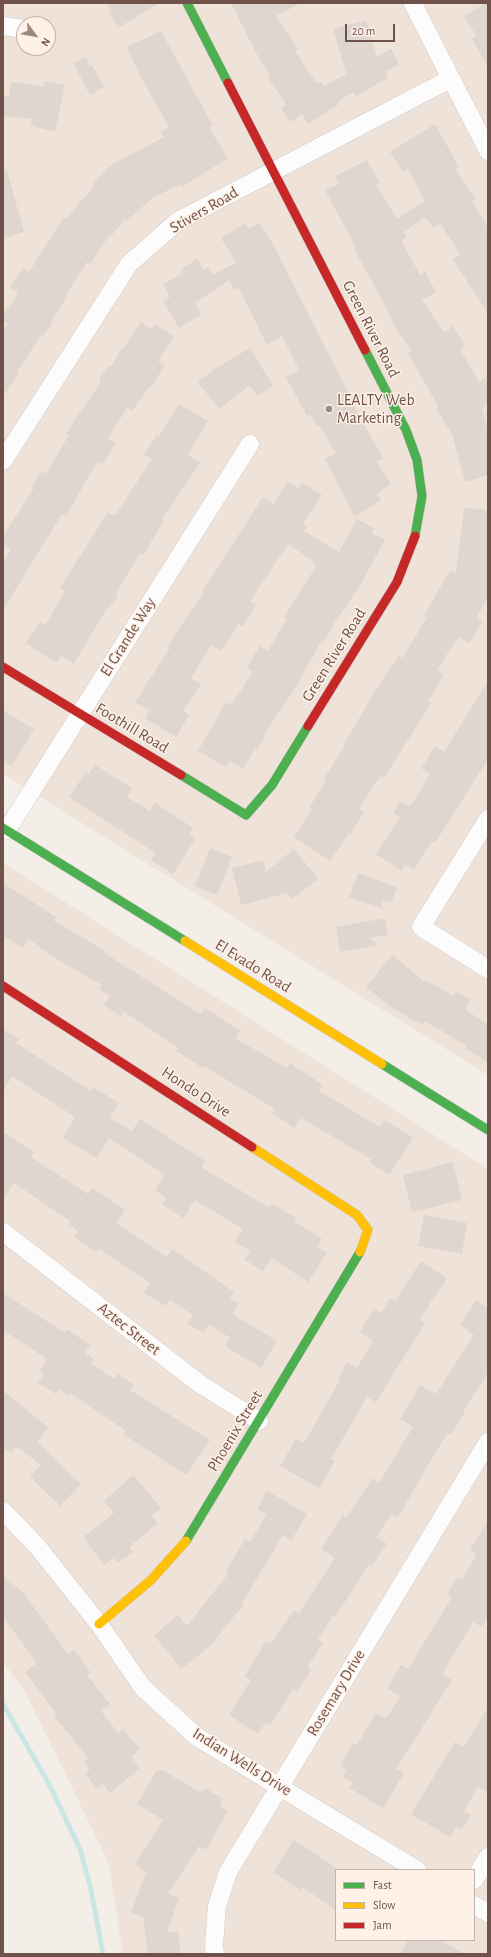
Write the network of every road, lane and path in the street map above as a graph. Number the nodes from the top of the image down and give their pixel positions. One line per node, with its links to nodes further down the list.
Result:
1 (187, 3): 7 (street, Green River Road)
2 (414, 4): 5 (street)
3 (3, 26): 4 (street)
4 (16, 28)
5 (450, 79): 6 (street); 7 (street, Stivers Road)
6 (488, 151)
7 (274, 171): 8 (street, Stivers Road); 13 (street, Green River Road)
8 (10, 434): 10 (street, Stivers Road)
9 (250, 444): 12 (street, El Grande Way)
10 (3, 461)
11 (3, 667): 12 (street, Foothill Road)
12 (80, 714): 13 (street, Foothill Road); 15 (street, El Grande Way)
13 (246, 815)
14 (488, 819): 16 (street)
15 (5, 829): 18 (street, El Evado Road)
16 (488, 969)
17 (3, 986): 19 (street, Hondo Drive)
18 (488, 1130)
19 (368, 1230): 21 (street, Phoenix Street)
20 (3, 1232): 21 (street, Aztec Street)
21 (259, 1421): 24 (street, Phoenix Street)
22 (488, 1442): 25 (street, Rosemary Drive)
23 (3, 1511): 24 (street, Indian Wells Drive)
24 (99, 1624): 25 (street, Indian Wells Drive)
25 (279, 1786): 27 (street, Indian Wells Drive); 31 (street, Rosemary Drive)
26 (488, 1857): 28 (street)
27 (415, 1869)
28 (475, 1878)
29 (475, 1906): 30 (street)
30 (488, 1913)
31 (215, 1954)

